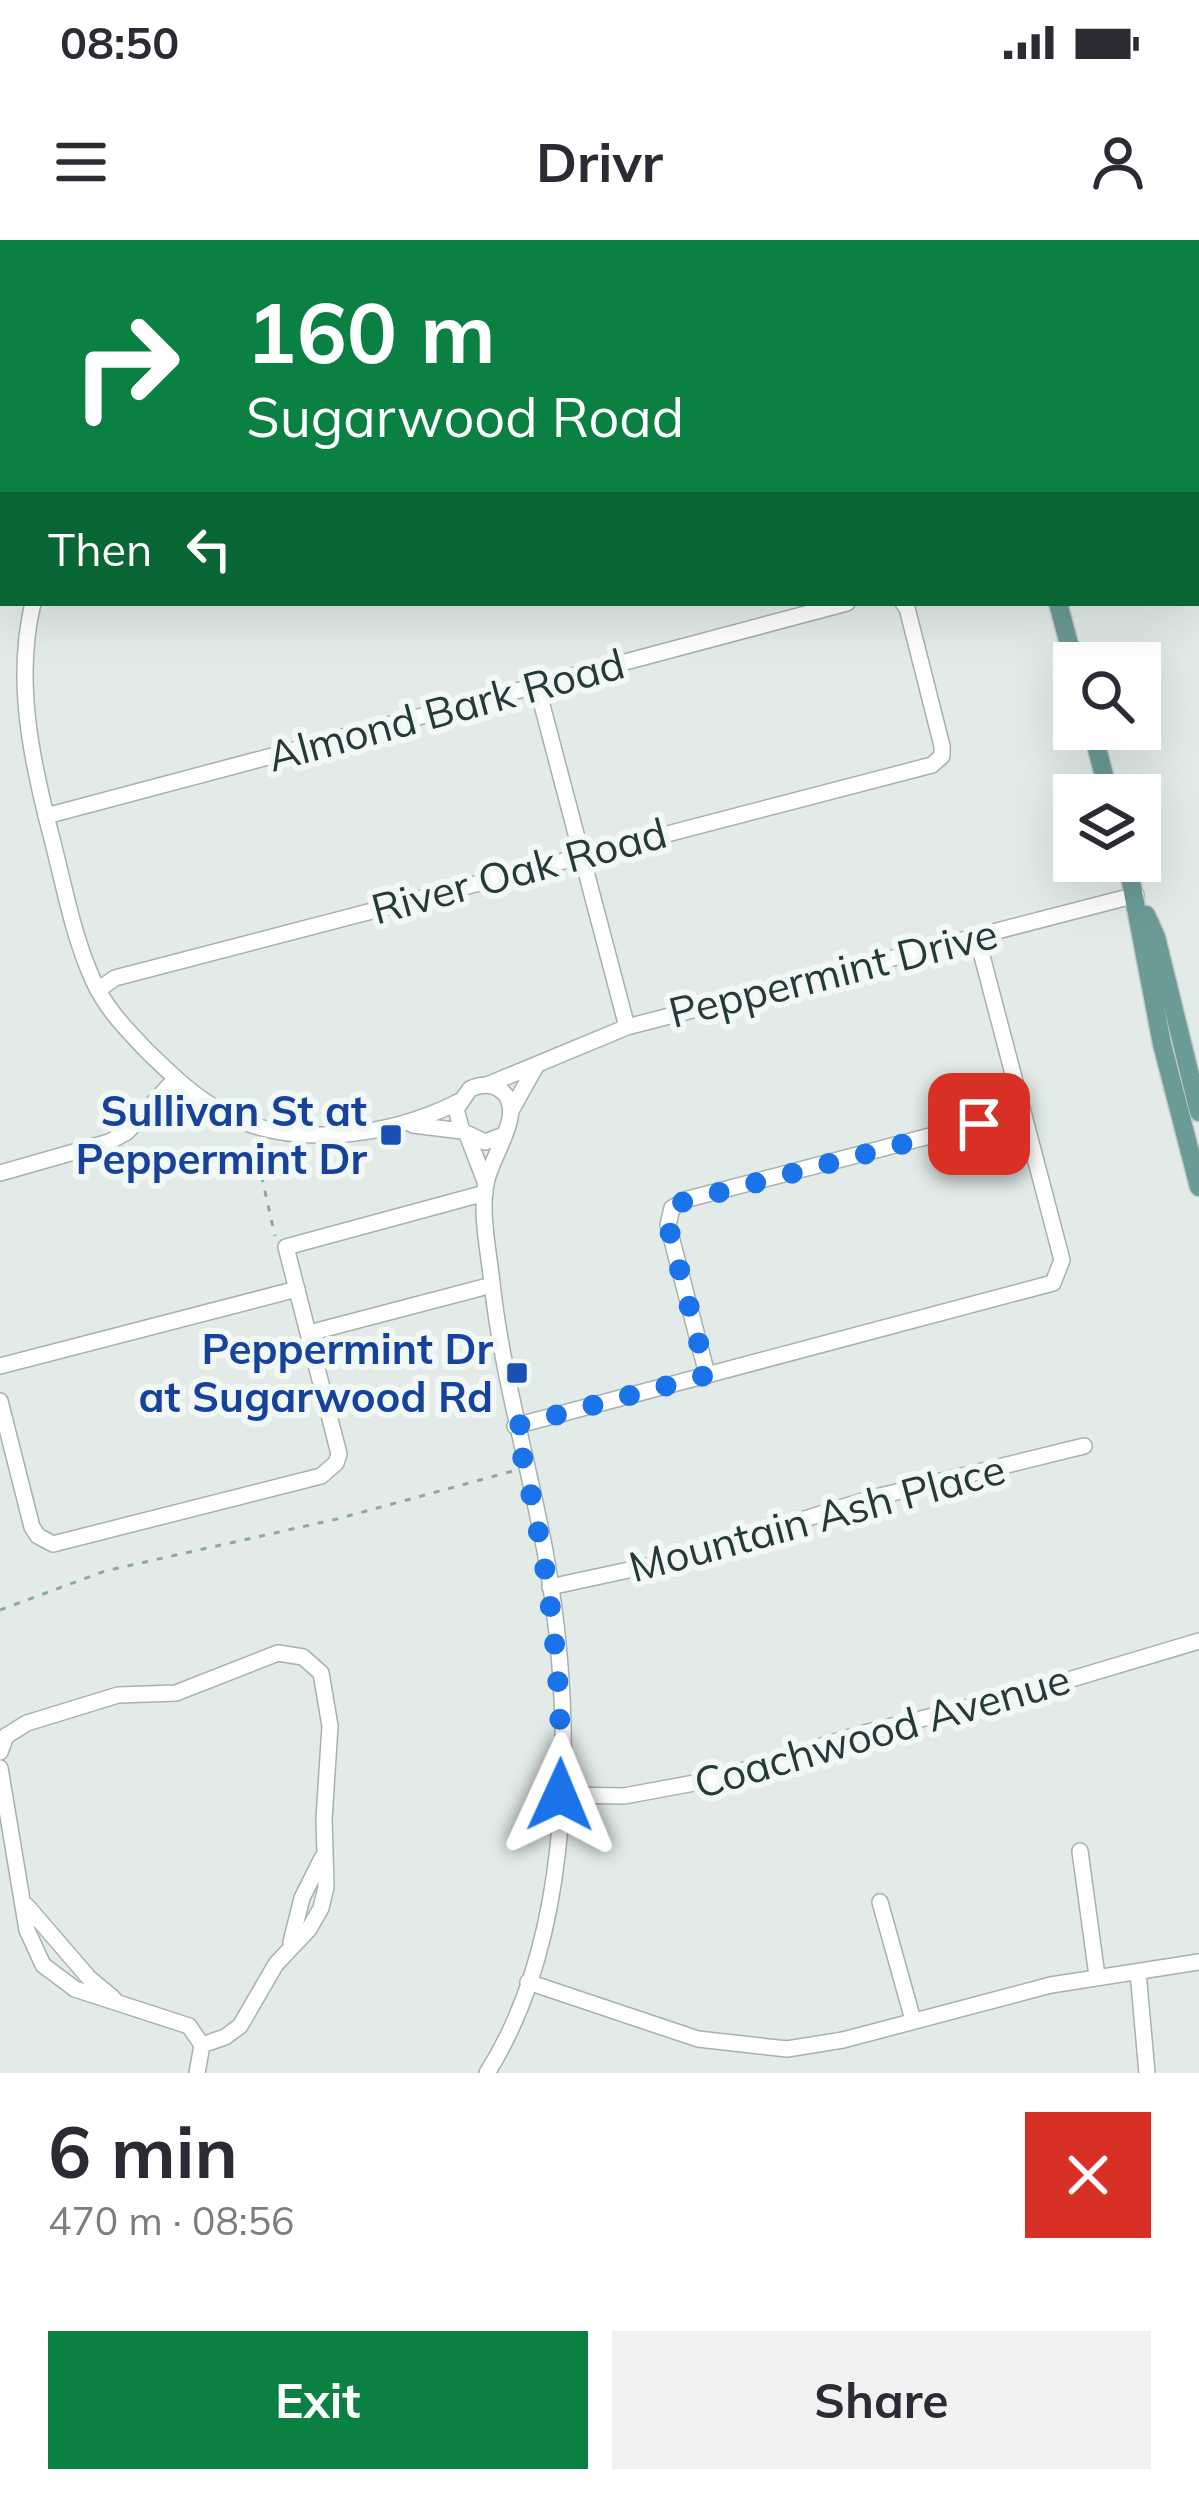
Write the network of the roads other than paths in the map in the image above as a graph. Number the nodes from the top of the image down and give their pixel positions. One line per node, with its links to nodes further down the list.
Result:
1 (33, 606): 7 (street)
2 (836, 606): 6 (street, Almond Bark Road)
3 (906, 606): 8 (street, River Oak Road)
4 (1059, 606): 5 (main road)
5 (1068, 642)
6 (537, 686): 7 (street, Almond Bark Road); 8 (street)
7 (46, 816): 12 (street)
8 (580, 854): 12 (street, River Oak Road); 13 (street)
9 (1133, 882): 10 (main road)
10 (1136, 895): 11 (street, Peppermint Drive); 20 (main road); 24 (main road)
11 (977, 937): 13 (street, Peppermint Drive); 19 (street)
12 (98, 990): 15 (street)
13 (627, 1027): 14 (street, Peppermint Drive)
14 (536, 1066): 16 (street, Peppermint Drive); 18 (street)
15 (175, 1079): 21 (street); 25 (street)
16 (487, 1085): 17 (street); 18 (street)
17 (458, 1102): 21 (street); 22 (street)
18 (512, 1109): 23 (street)
19 (1022, 1112): 32 (street); 32 (street)
20 (1199, 1112)
21 (404, 1124): 22 (street)
22 (465, 1134): 23 (street); 27 (street)
23 (501, 1136): 27 (street)
24 (1197, 1160): 26 (main road)
25 (0, 1173)
26 (1199, 1186)
27 (486, 1188): 28 (street); 29 (street)
28 (492, 1285): 30 (street); 34 (street)
29 (297, 1289): 30 (street); 31 (street)
30 (309, 1333): 33 (street)
31 (0, 1366)
32 (707, 1375): 34 (street)
33 (0, 1401)
34 (515, 1426): 36 (street)
35 (1084, 1446): 36 (street, Mountain Ash Place)
36 (550, 1587): 40 (street)
37 (1199, 1641): 40 (street, Coachwood Avenue)
38 (0, 1752): 42 (street)
39 (0, 1768): 45 (street)
40 (560, 1795): 53 (street)
41 (1080, 1851): 52 (street)
42 (324, 1855): 43 (street); 46 (street)
43 (302, 1898): 46 (street); 47 (street)
44 (880, 1902): 55 (street)
45 (25, 1903): 48 (street); 50 (street)
46 (321, 1907): 47 (street)
47 (290, 1945): 56 (street)
48 (65, 1952): 50 (street); 54 (street)
49 (1199, 1962): 51 (street)
50 (48, 1970): 54 (street)
51 (1138, 1972): 52 (street); 59 (street)
52 (1097, 1976): 55 (street)
53 (528, 1982): 55 (street); 58 (street)
54 (116, 2000): 56 (street)
55 (913, 2020)
56 (202, 2045): 57 (street)
57 (197, 2073)
58 (487, 2073)
59 (1147, 2073)

